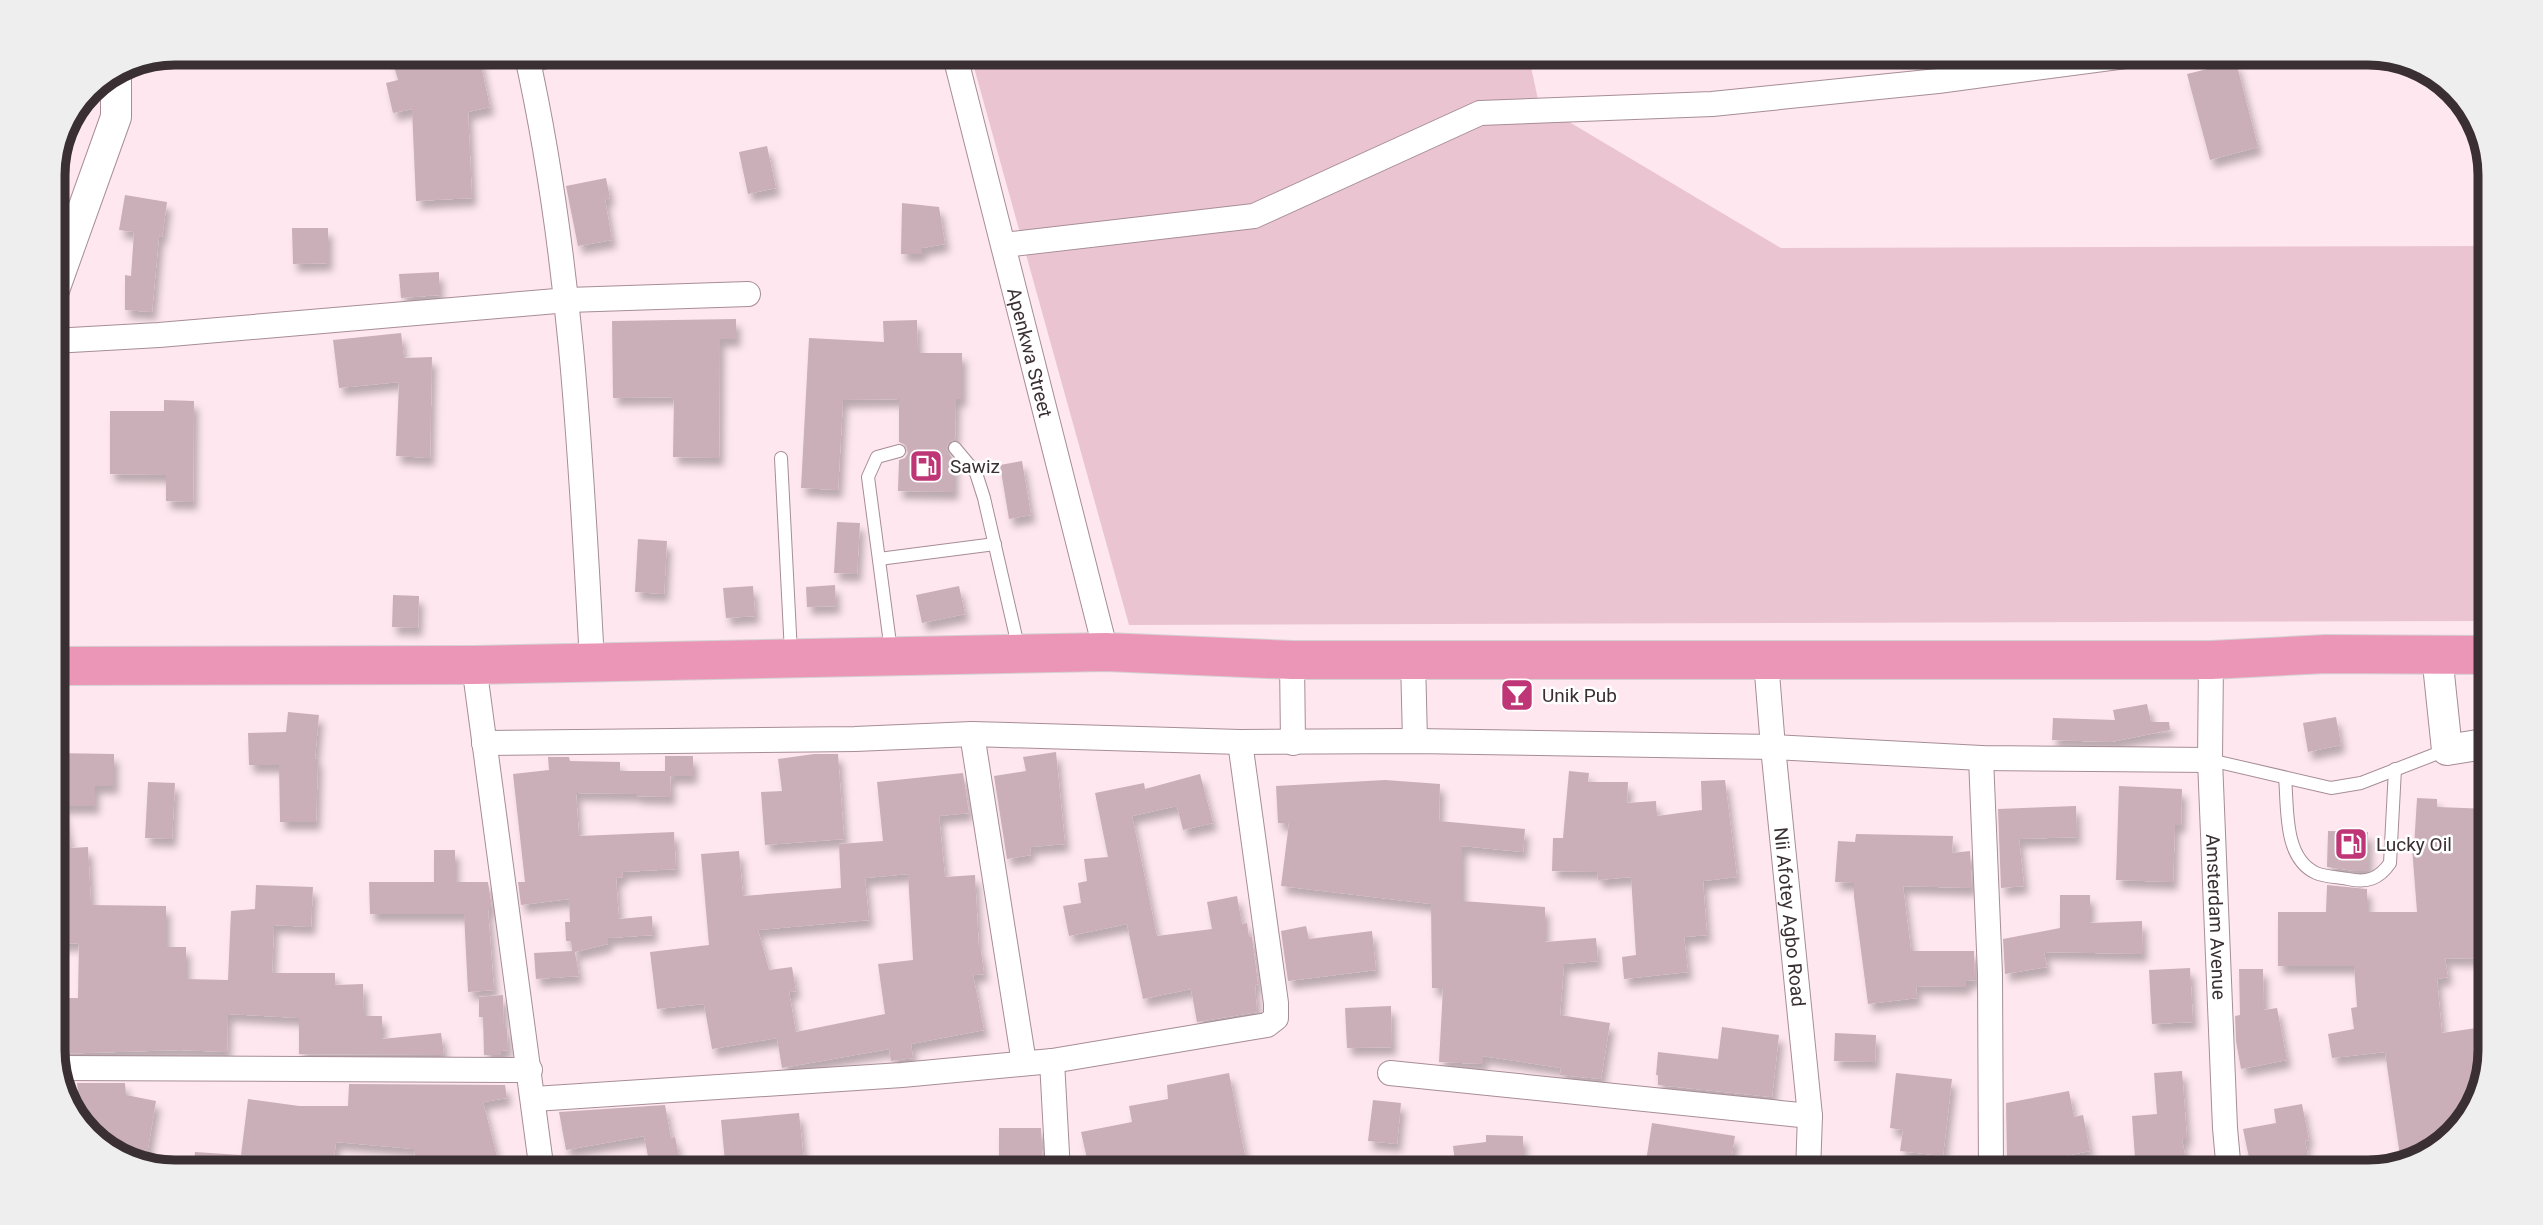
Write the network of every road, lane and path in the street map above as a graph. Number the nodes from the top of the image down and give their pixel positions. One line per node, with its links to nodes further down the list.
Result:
1 (529, 65): 8 (street)
2 (957, 65): 5 (street, Apenkwa Street)
3 (2058, 65): 5 (street)
4 (116, 82): 6 (street)
5 (1004, 245): 15 (street, Apenkwa Street)
6 (65, 259)
7 (748, 293): 8 (street)
8 (568, 300): 9 (street); 25 (street)
9 (65, 340)
10 (954, 448): 13 (lane)
11 (899, 451): 14 (lane)
12 (781, 458): 20 (lane)
13 (995, 544): 14 (lane); 16 (lane)
14 (879, 559): 19 (lane)
15 (1106, 652): 16 (highway); 21 (highway)
16 (1019, 654): 19 (highway)
17 (2437, 655): 18 (highway); 23 (highway); 35 (street)
18 (2478, 655)
19 (891, 656): 20 (highway)
20 (791, 658): 25 (highway)
21 (1292, 660): 22 (highway); 32 (street)
22 (1413, 660): 24 (highway); 29 (street)
23 (2211, 660): 24 (highway); 37 (street, Amsterdam Avenue)
24 (1766, 661): 34 (street, Nii Afotey Agbo Road)
25 (592, 662): 26 (highway)
26 (474, 665): 27 (highway); 31 (street)
27 (65, 666)
28 (972, 734): 30 (street); 31 (street); 41 (street)
29 (1415, 741): 32 (street); 34 (street)
30 (1240, 742): 32 (street); 40 (street)
31 (484, 743): 43 (street)
32 (1293, 743)
33 (2478, 745): 35 (street)
34 (1773, 747): 36 (street); 46 (street, Nii Afotey Agbo Road)
35 (2447, 750): 38 (lane)
36 (1982, 758): 37 (street); 50 (street)
37 (2210, 760): 39 (lane); 51 (street, Amsterdam Avenue)
38 (2395, 769): 39 (lane); 39 (lane)
39 (2285, 778)
40 (1052, 1061): 41 (street); 48 (street)
41 (1024, 1063): 45 (street)
42 (66, 1068): 43 (street)
43 (530, 1070): 45 (street)
44 (1390, 1073): 46 (street)
45 (534, 1099): 47 (street)
46 (1810, 1116): 49 (street, Nii Afotey Agbo Road)
47 (541, 1160)
48 (1057, 1160)
49 (1808, 1160)
50 (1991, 1160)
51 (2229, 1160)

